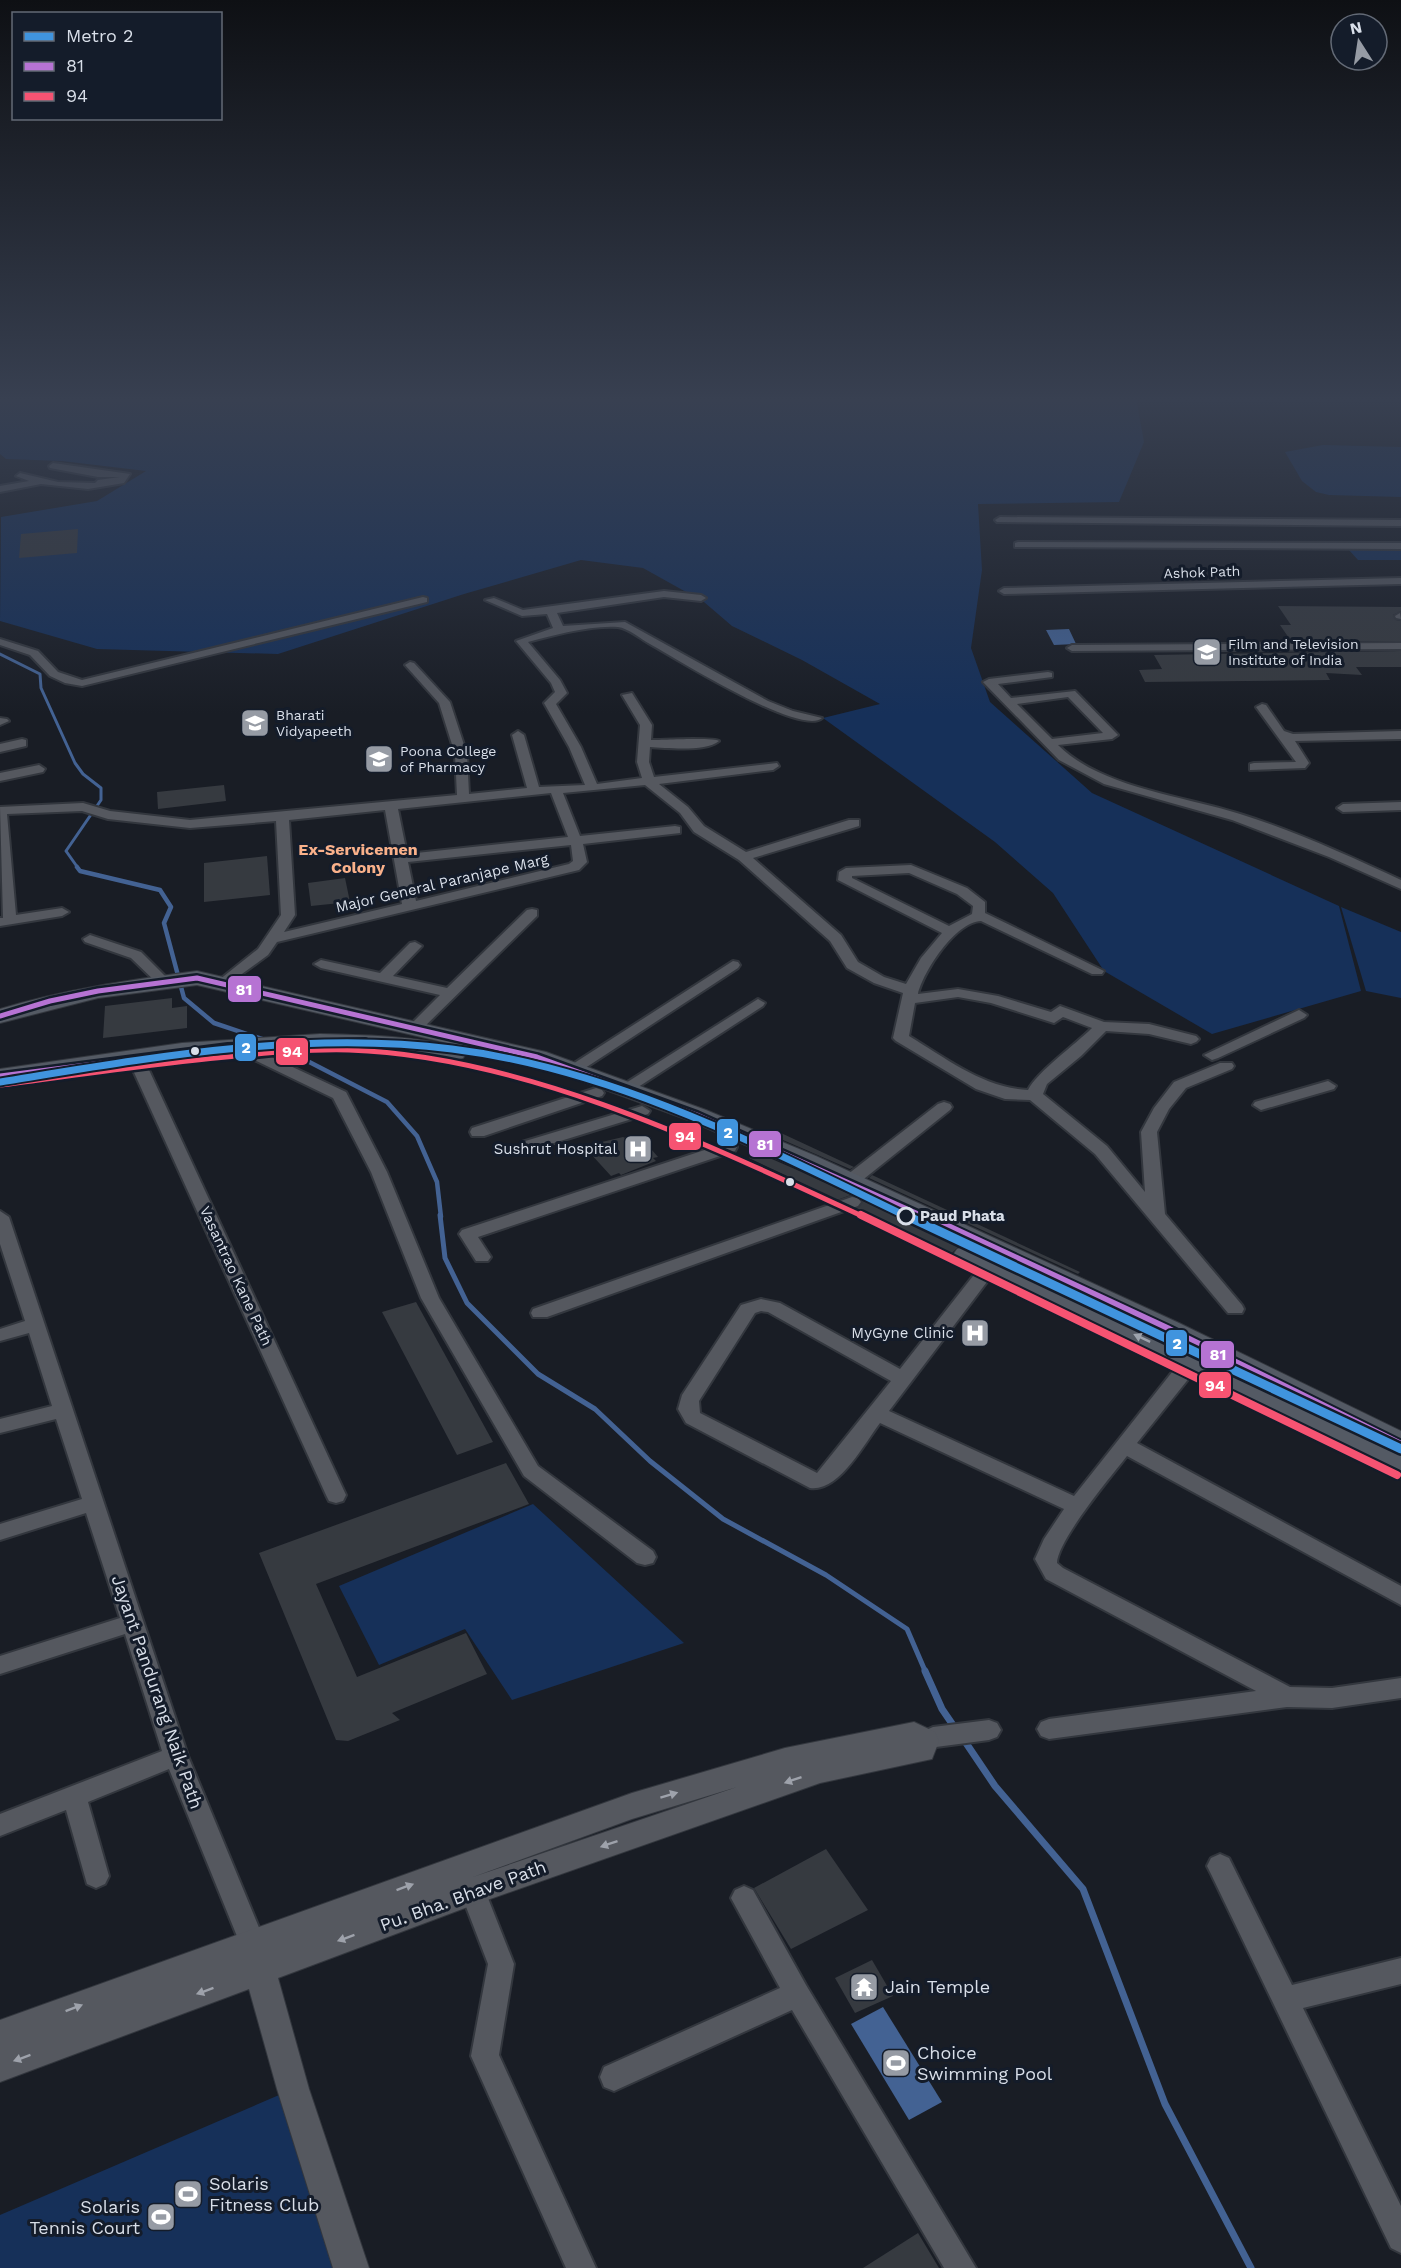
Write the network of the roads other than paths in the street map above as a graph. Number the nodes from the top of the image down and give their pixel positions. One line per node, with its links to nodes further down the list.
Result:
1 (1000, 520): 2 (street)
2 (1401, 523)
3 (1018, 545): 4 (street)
4 (1401, 546)
5 (1401, 582): 6 (street, Ashok Path)
6 (1004, 591)
7 (701, 598): 10 (street)
8 (423, 600): 12 (street)
9 (490, 600): 10 (street)
10 (551, 611): 11 (street)
11 (559, 630): 24 (street); 38 (street)
12 (0, 642)
13 (1384, 646): 14 (street); 15 (street); 16 (street)
14 (1401, 646)
15 (1072, 648)
16 (1401, 654)
17 (410, 665): 41 (street)
18 (980, 670): 20 (street)
19 (1048, 675): 20 (street)
20 (989, 682): 22 (street)
21 (628, 695): 30 (street)
22 (1008, 702): 31 (street); 31 (street)
23 (1262, 707): 27 (street)
24 (816, 718)
25 (518, 735): 39 (street)
26 (1401, 735): 27 (street)
27 (1286, 736): 34 (street)
28 (713, 741): 30 (street)
29 (22, 742): 32 (street)
30 (644, 743): 37 (street)
31 (1049, 743): 52 (street)
32 (0, 748)
33 (773, 766): 37 (street)
34 (1254, 767)
35 (39, 769): 36 (street)
36 (0, 777)
37 (650, 782): 38 (street); 50 (street)
38 (593, 788): 40 (street)
39 (534, 791): 40 (street); 41 (street)
40 (556, 791): 49 (street, Major General Paranjape Marg)
41 (463, 798): 42 (street)
42 (391, 806): 46 (street); 51 (street)
43 (1401, 806): 44 (street)
44 (1343, 808)
45 (0, 811): 46 (street); 57 (street)
46 (282, 817): 60 (street)
47 (854, 823): 50 (street)
48 (675, 830): 49 (street)
49 (576, 841): 51 (street); 53 (street, Major General Paranjape Marg)
50 (744, 857): 69 (street)
51 (401, 859): 53 (street)
52 (1399, 884)
53 (410, 908): 60 (street, Major General Paranjape Marg)
54 (62, 912): 57 (street)
55 (532, 913): 68 (street)
56 (978, 916): 58 (street); 58 (street); 64 (street)
57 (5, 922)
58 (949, 931): 69 (street)
59 (90, 939): 66 (street)
60 (272, 939): 67 (street)
61 (415, 946): 65 (street)
62 (321, 964): 65 (street)
63 (733, 965): 83 (street)
64 (1097, 971)
65 (383, 978): 68 (street)
66 (175, 980): 67 (main road); 73 (main road)
67 (224, 983): 71 (main road)
68 (450, 993): 75 (street)
69 (911, 995): 74 (street); 88 (street)
70 (758, 1003): 86 (street)
71 (339, 1010): 75 (main road); 76 (main road)
72 (1299, 1015): 79 (street)
73 (0, 1016)
74 (1102, 1026): 77 (street); 88 (street)
75 (415, 1028): 83 (main road)
76 (310, 1038): 78 (main road); 87 (main road)
77 (1191, 1039)
78 (247, 1041): 80 (main road); 81 (main road); 117 (street)
79 (1212, 1055)
80 (135, 1057): 84 (main road); 113 (street, Vasantrao Kane Path)
81 (0, 1066)
82 (1226, 1066): 97 (street)
83 (573, 1069): 86 (main road)
84 (0, 1076)
85 (1328, 1086): 89 (street)
86 (626, 1088): 95 (main road)
87 (596, 1093): 91 (main road); 92 (street)
88 (1034, 1095): 97 (street)
89 (1261, 1105)
90 (944, 1107): 95 (street)
91 (642, 1111): 93 (street); 94 (main road)
92 (477, 1132)
93 (528, 1146)
94 (729, 1147): 95 (main road); 99 (street)
95 (850, 1192): 100 (main road); 102 (street); 110 (main road)
96 (0, 1216): 98 (street, Jayant Pandurang Naik Path)
97 (1155, 1216): 101 (street)
98 (4, 1243): 103 (street, Jayant Pandurang Naik Path)
99 (482, 1257)
100 (990, 1266): 105 (main road, one-way to 100); 106 (street)
101 (1235, 1309)
102 (540, 1313)
103 (35, 1324): 104 (street); 107 (street, Jayant Pandurang Naik Path)
104 (0, 1335)
105 (1191, 1362): 111 (street); 112 (main road)
106 (903, 1379): 108 (street); 108 (street)
107 (63, 1410): 109 (street); 114 (street, Jayant Pandurang Naik Path)
108 (876, 1413): 115 (street)
109 (0, 1426)
110 (1401, 1445)
111 (1126, 1446): 115 (street); 118 (street)
112 (1401, 1467)
113 (336, 1495)
114 (93, 1503): 116 (street); 119 (street, Jayant Pandurang Naik Path)
115 (1077, 1506): 122 (street)
116 (0, 1532)
117 (645, 1557)
118 (1401, 1596)
119 (132, 1623): 120 (street); 126 (street, Jayant Pandurang Naik Path)
120 (0, 1665)
121 (1401, 1688): 122 (street)
122 (1287, 1697): 123 (street)
123 (1049, 1729)
124 (979, 1732): 125 (street, Pu. Bha. Bhave Path)
125 (935, 1738): 131 (street, Pu. Bha. Bhave Path, one-way to 131); 133 (street, Pu. Bha. Bhave Path, one-way to 125)
126 (176, 1756): 127 (street); 133 (street, Jayant Pandurang Naik Path)
127 (74, 1796): 128 (street); 130 (street)
128 (0, 1825)
129 (1220, 1866): 136 (street)
130 (96, 1876)
131 (473, 1891): 133 (street, Pu. Bha. Bhave Path, one-way to 133); 142 (street)
132 (744, 1898): 135 (street)
133 (256, 1956): 137 (street, Pu. Bha. Bhave Path, one-way to 133); 138 (street, Pu. Bha. Bhave Path, one-way to 138); 141 (street, Jayant Pandurang Naik Path)
134 (1401, 1971): 136 (street)
135 (797, 1994): 139 (street); 143 (street)
136 (1287, 1999): 140 (street)
137 (0, 2036)
138 (0, 2066)
139 (614, 2077)
140 (1401, 2238)
141 (351, 2268)
142 (581, 2268)
143 (961, 2268)

